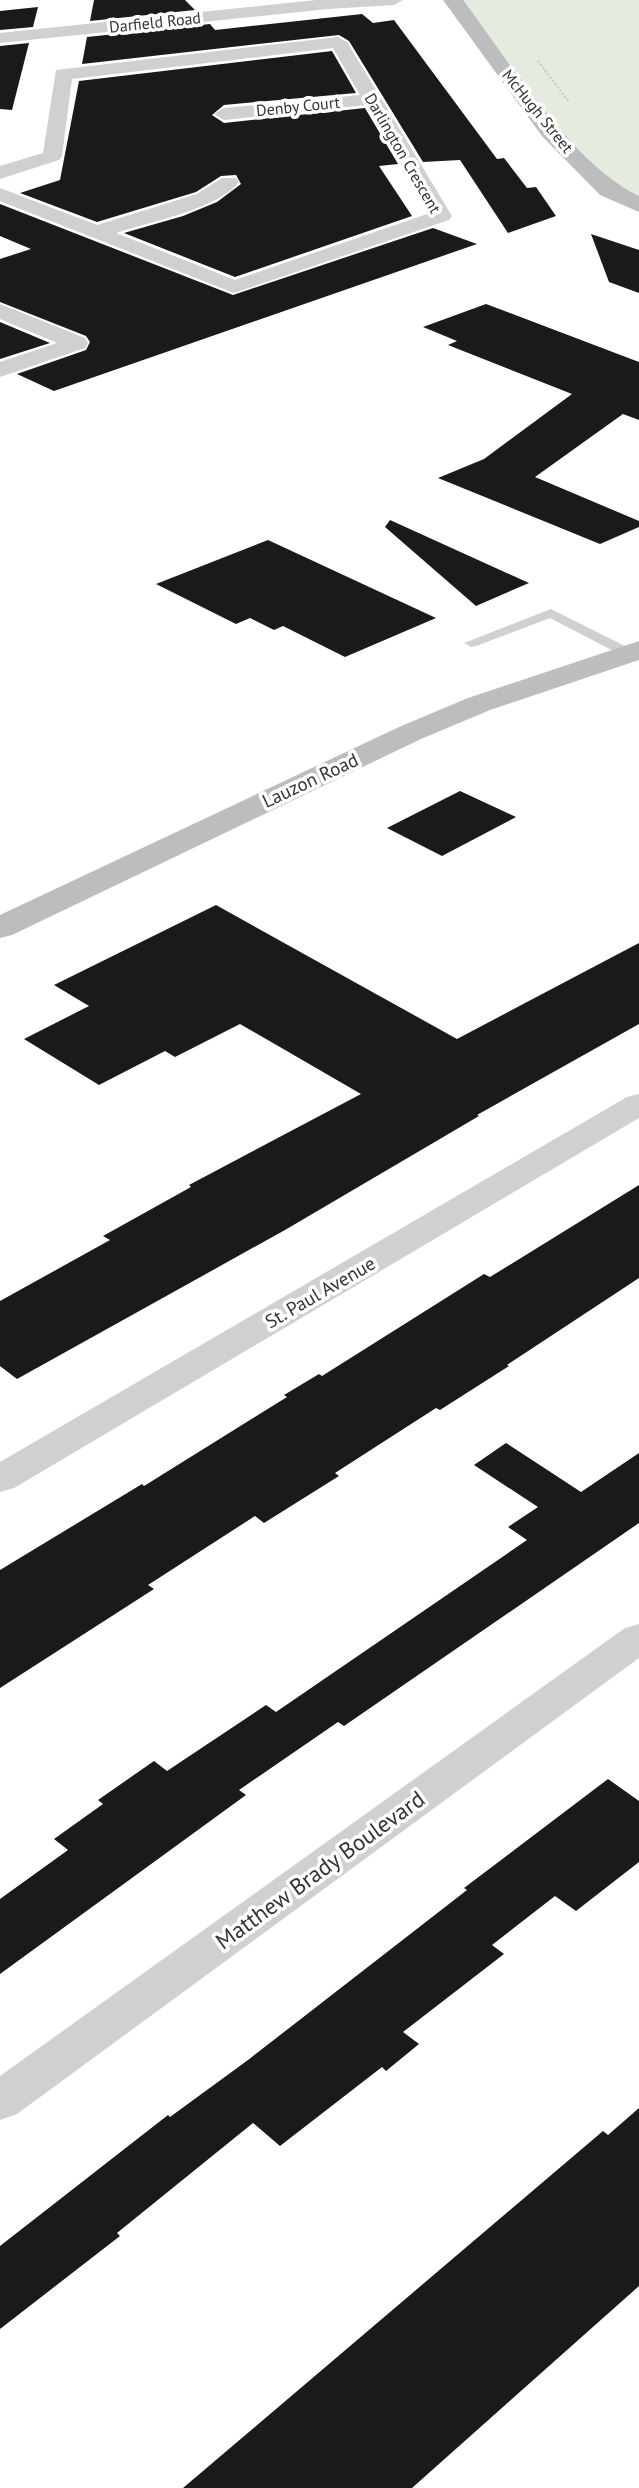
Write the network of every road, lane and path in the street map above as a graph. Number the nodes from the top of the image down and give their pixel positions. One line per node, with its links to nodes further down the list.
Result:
1 (394, 0): 3 (street, Darfield Road)
2 (453, 0): 11 (main road, McHugh Street)
3 (0, 38)
4 (533, 56): 6 (path)
5 (372, 99): 7 (street, Denby Court); 8 (street, Darlington Crescent); 12 (street, Darlington Crescent)
6 (576, 110)
7 (225, 114)
8 (0, 173)
9 (229, 182): 12 (street)
10 (0, 194): 12 (street, Darlington Crescent)
11 (639, 205)
12 (100, 231)
13 (0, 311): 14 (street)
14 (0, 370)
15 (471, 643): 16 (lane)
16 (637, 654): 17 (main road, Lauzon Road)
17 (0, 928)
18 (639, 1104): 19 (street, St. Paul Avenue)
19 (0, 1479)
20 (639, 1638): 21 (street, Matthew Brady Boulevard)
21 (0, 2101)

